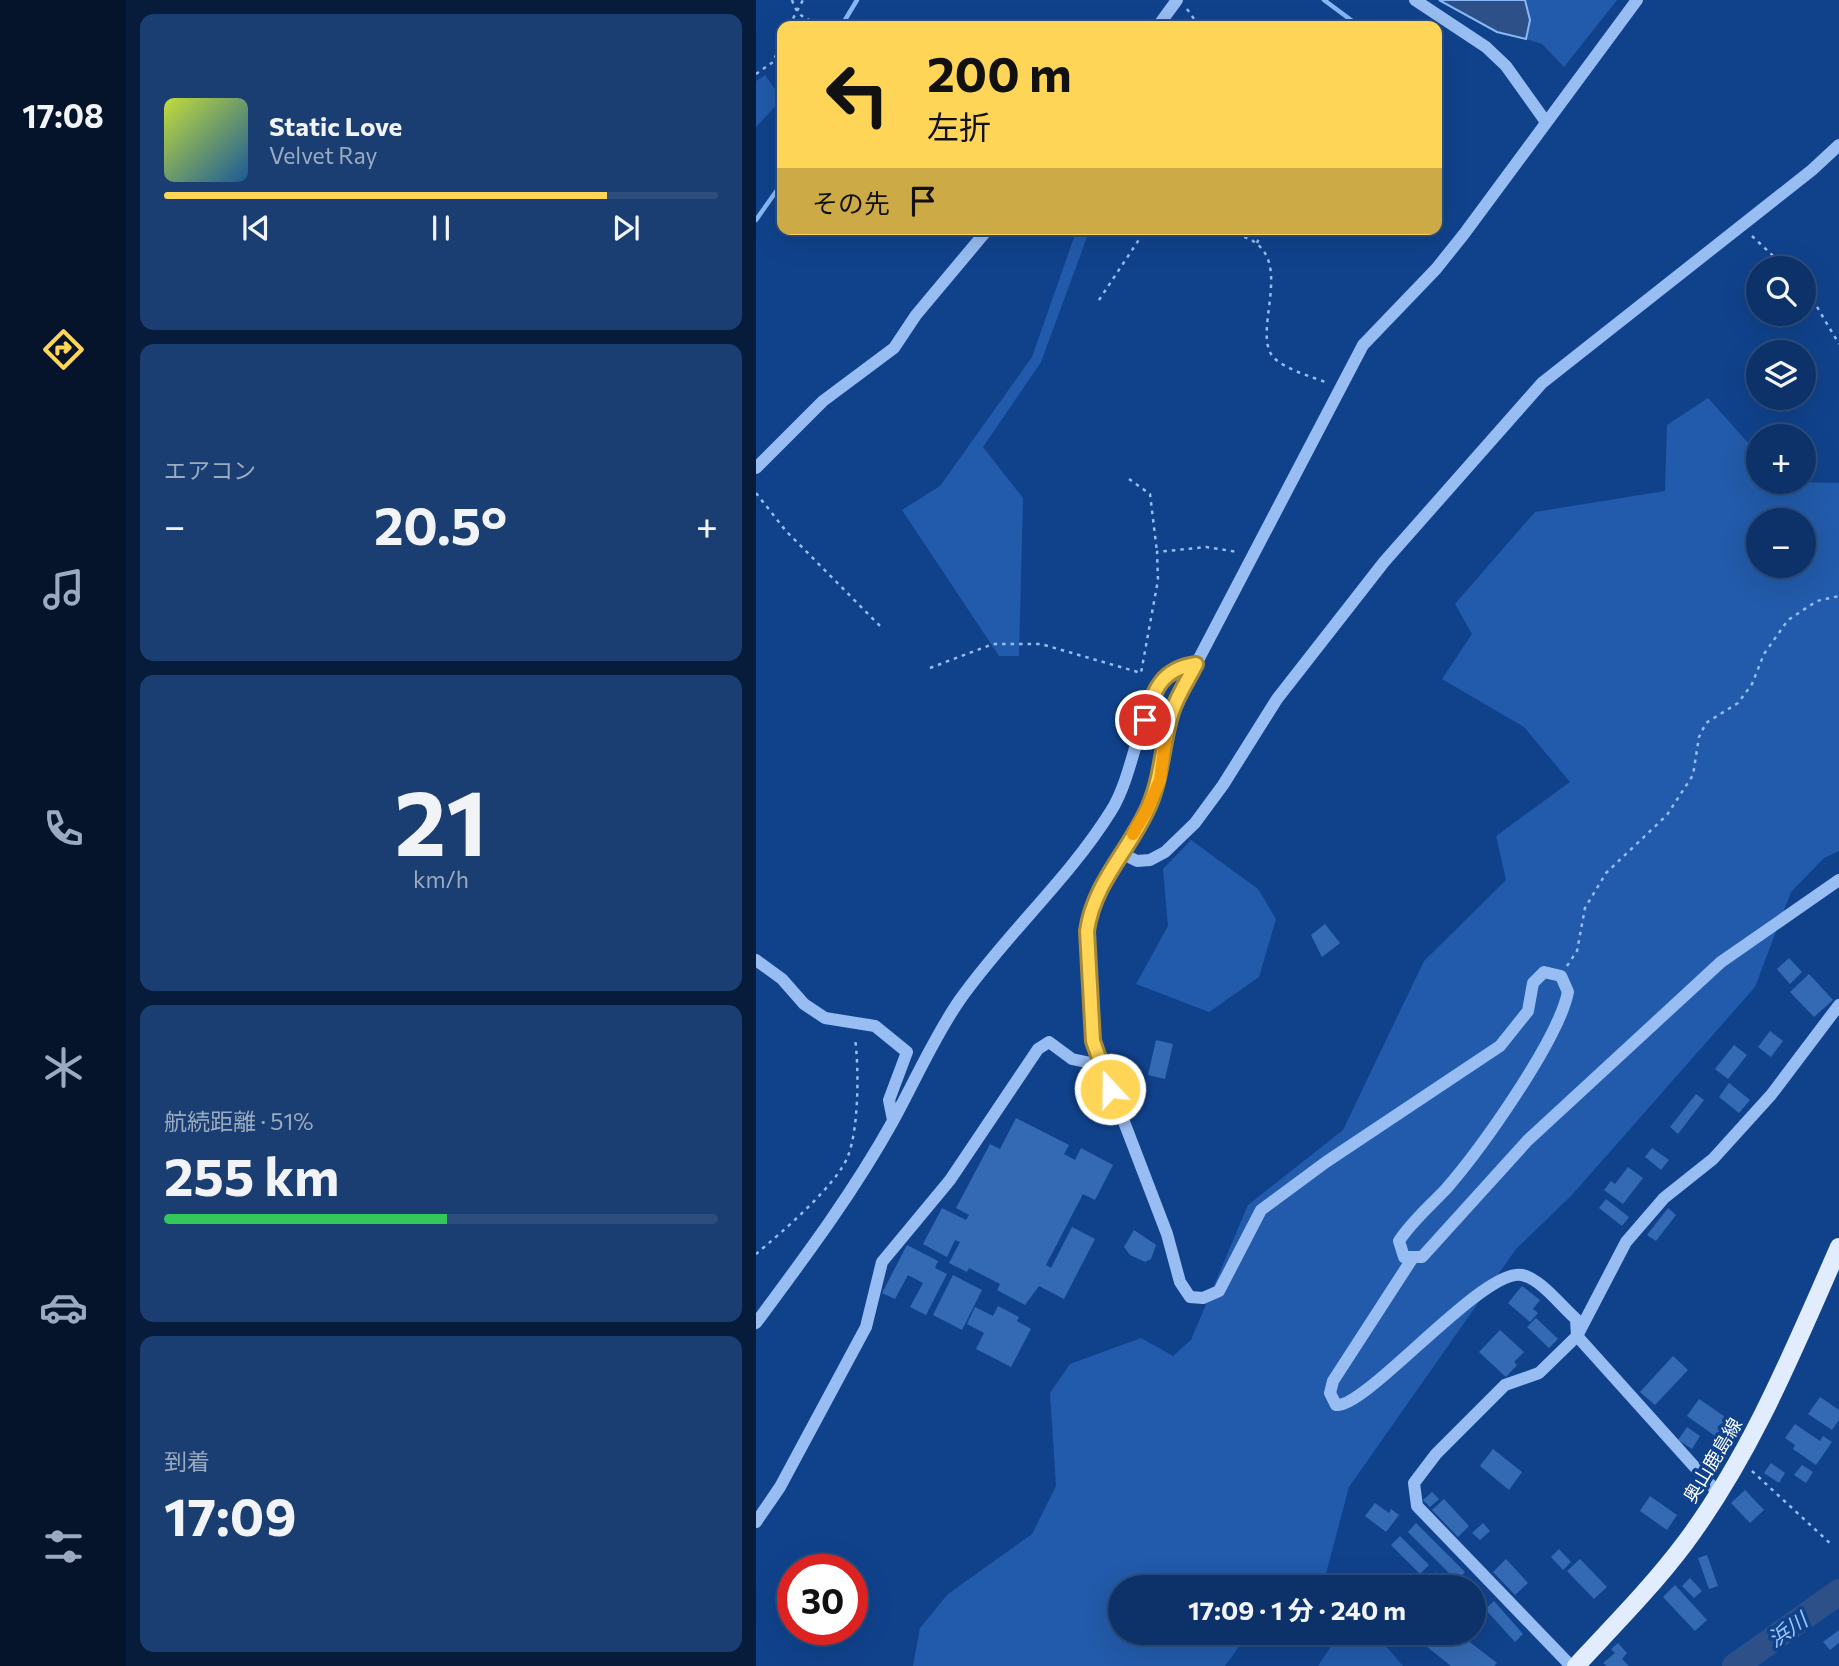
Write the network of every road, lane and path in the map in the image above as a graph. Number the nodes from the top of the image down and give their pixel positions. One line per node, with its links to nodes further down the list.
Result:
1 (792, 0): 6 (path)
2 (803, 0): 6 (path)
3 (1179, 0): 9 (street); 10 (path)
4 (1415, 0): 13 (street)
5 (1637, 0): 13 (street)
6 (795, 11): 7 (path); 8 (path)
7 (791, 21)
8 (811, 21)
9 (1162, 21)
10 (1195, 21)
11 (777, 53): 12 (path)
12 (756, 74)
13 (1546, 122): 25 (street)
14 (1839, 145): 15 (street)
15 (1742, 226): 21 (path); 35 (street)
16 (983, 235): 26 (street)
17 (1142, 235): 22 (path)
18 (1231, 235): 20 (path)
19 (1260, 235): 20 (path)
20 (1257, 243): 25 (path)
21 (1773, 256)
22 (1099, 300)
23 (1816, 305): 24 (path)
24 (1839, 344)
25 (1341, 387): 30 (street)
26 (756, 468)
27 (1129, 479): 29 (path)
28 (756, 494): 32 (path)
29 (1157, 552): 30 (path); 34 (path)
30 (1255, 555): 33 (street)
31 (1839, 596): 38 (path)
32 (883, 628)
33 (1196, 664): 35 (street); 42 (street)
34 (930, 668)
35 (1121, 853): 41 (street)
36 (1839, 880): 45 (street)
37 (756, 960): 40 (street)
38 (1561, 976): 41 (street); 45 (street)
39 (1839, 1005): 47 (street)
40 (853, 1024): 42 (street); 44 (path)
41 (1100, 1065): 50 (street)
42 (894, 1120): 46 (street)
43 (1839, 1247): 48 (main road, 奥山鹿島線)
44 (756, 1254)
45 (1412, 1259): 47 (street)
46 (756, 1323)
47 (1577, 1336): 49 (street); 52 (street)
48 (1739, 1459): 49 (main road, 奥山鹿島線); 51 (path)
49 (1719, 1494): 52 (main road, 奥山鹿島線)
50 (756, 1522)
51 (1833, 1546)
52 (1573, 1666)

